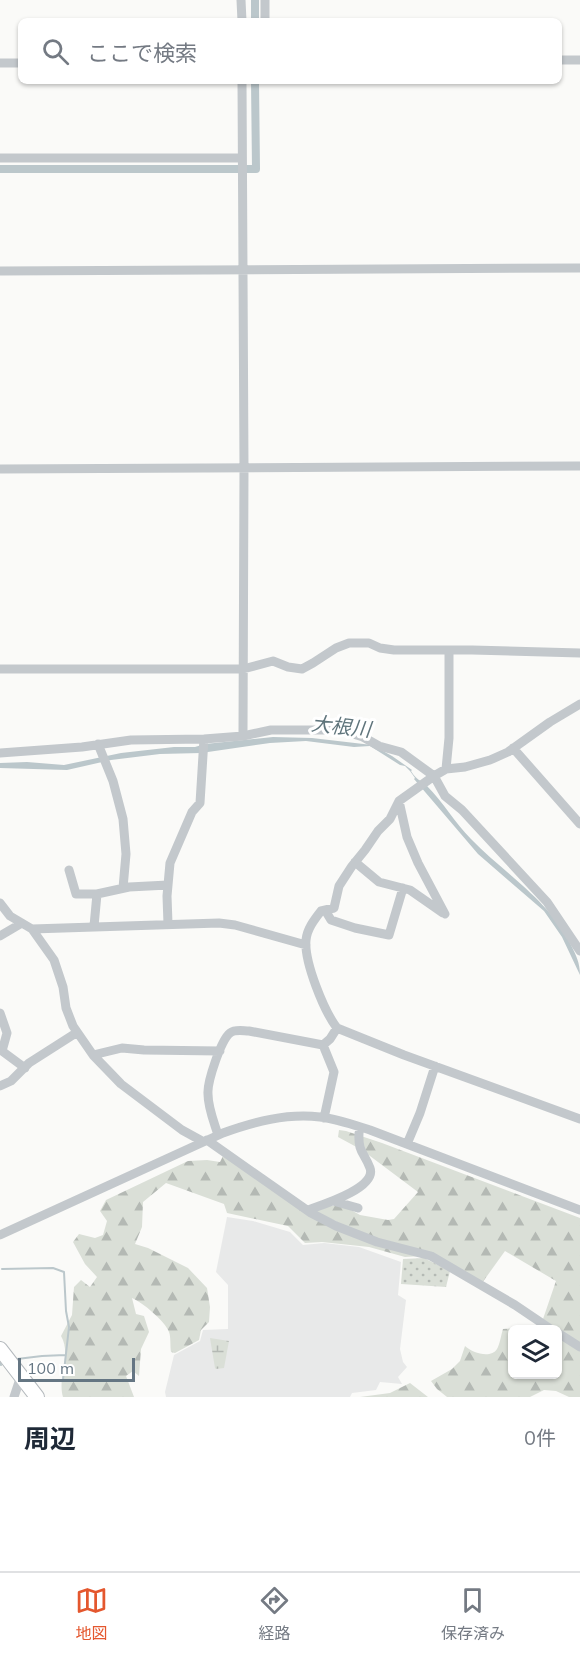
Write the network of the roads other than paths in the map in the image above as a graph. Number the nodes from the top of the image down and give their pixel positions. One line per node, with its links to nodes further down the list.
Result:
1 (241, 0): 3 (street)
2 (265, 0): 4 (street)
3 (242, 18)
4 (265, 18)
5 (562, 60): 6 (street)
6 (580, 60)
7 (0, 63): 8 (street)
8 (18, 63)
9 (242, 84): 11 (street)
10 (0, 158): 11 (street)
11 (242, 158): 13 (street)
12 (580, 268): 13 (street)
13 (242, 269): 14 (street); 16 (street)
14 (0, 271)
15 (580, 465): 16 (street)
16 (244, 467): 17 (street); 21 (street)
17 (0, 469)
18 (449, 650): 19 (street); 21 (street); 28 (street)
19 (580, 653)
20 (0, 669): 21 (street)
21 (243, 669): 23 (street)
22 (580, 704): 26 (street)
23 (243, 736): 24 (street); 29 (street)
24 (203, 741): 25 (street); 34 (street)
25 (98, 744): 27 (street); 35 (street)
26 (513, 748): 28 (street); 31 (street)
27 (0, 753)
28 (446, 769): 29 (street)
29 (434, 776): 30 (street); 46 (street)
30 (399, 801): 32 (street); 36 (street)
31 (580, 824)
32 (355, 862): 36 (street); 39 (street)
33 (69, 870): 37 (street)
34 (168, 885): 35 (street); 41 (street)
35 (123, 888): 37 (street)
36 (403, 888): 39 (street)
37 (97, 894): 42 (street)
38 (0, 903): 40 (street)
39 (325, 910): 45 (street)
40 (22, 923): 43 (street); 44 (street)
41 (168, 924): 42 (street); 45 (street)
42 (94, 926): 43 (street)
43 (32, 929): 49 (street)
44 (0, 936)
45 (306, 945): 48 (street)
46 (580, 951)
47 (0, 1013): 54 (street)
48 (337, 1028): 50 (street); 53 (street)
49 (76, 1033): 52 (street); 54 (street)
50 (323, 1045): 51 (street); 56 (street)
51 (220, 1051): 52 (street); 59 (street)
52 (93, 1055): 60 (street)
53 (435, 1066): 57 (street); 61 (street)
54 (25, 1068): 55 (street)
55 (0, 1086)
56 (324, 1118): 59 (street); 61 (street)
57 (580, 1119)
58 (359, 1132): 62 (street)
59 (218, 1135): 60 (street)
60 (204, 1140): 64 (street); 66 (street)
61 (407, 1144): 65 (street)
62 (354, 1191): 63 (street); 63 (street)
63 (333, 1201): 64 (street)
64 (308, 1210): 67 (street)
65 (580, 1210)
66 (0, 1235)
67 (546, 1325)
68 (562, 1336): 69 (street)
69 (580, 1347)
70 (0, 1350): 71 (highway)
71 (21, 1376): 72 (street); 73 (highway)
72 (14, 1397)
73 (37, 1397)

